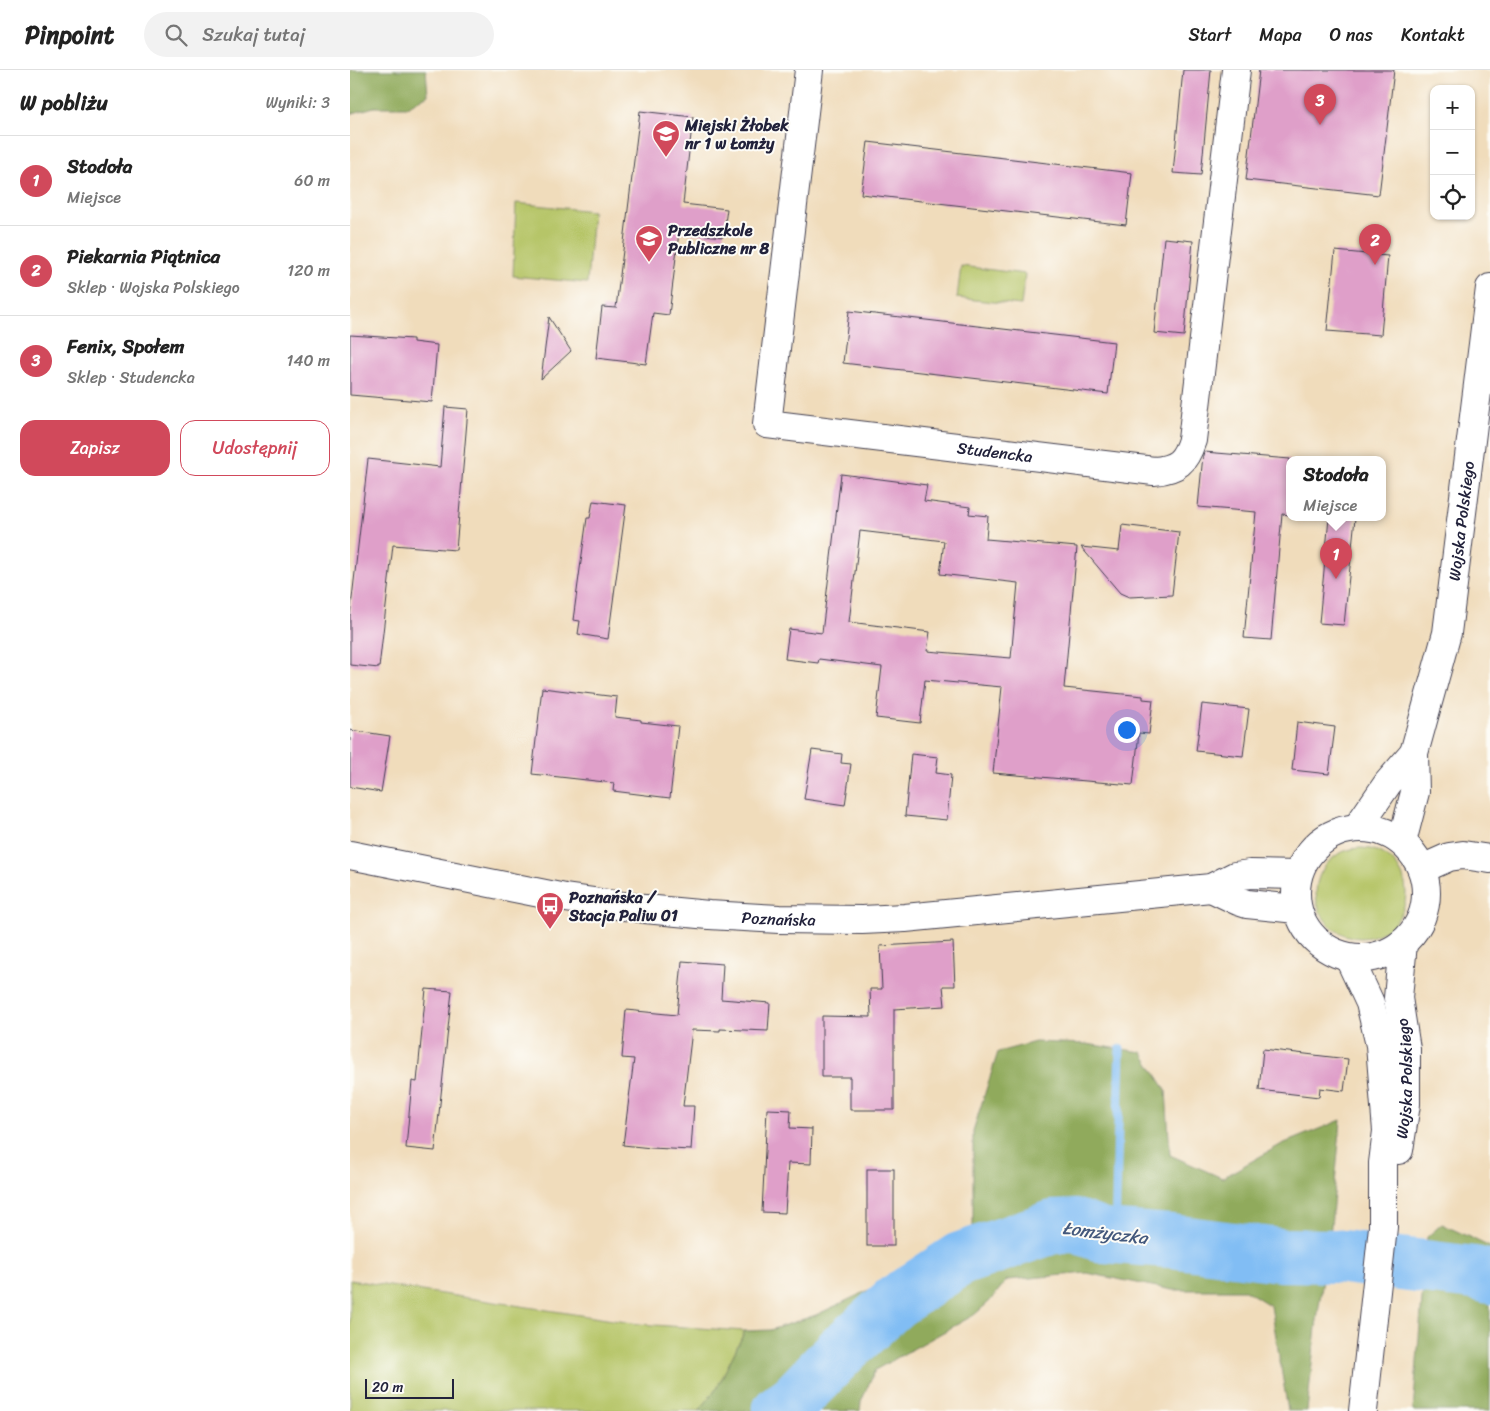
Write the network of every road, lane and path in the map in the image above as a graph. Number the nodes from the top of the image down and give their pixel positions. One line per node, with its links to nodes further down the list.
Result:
1 (809, 70): 2 (street, Studencka)
2 (1236, 70)
3 (1490, 288): 4 (street, Wojska Polskiego)
4 (1414, 753): 5 (street, Wojska Polskiego); 6 (street, Wojska Polskiego)
5 (1357, 828): 6 (street); 10 (street)
6 (1402, 842): 9 (street)
7 (350, 855): 11 (street, Poznańska)
8 (1490, 858): 9 (street)
9 (1422, 869): 13 (street)
10 (1297, 874): 11 (street, Poznańska); 12 (street)
11 (1211, 888): 12 (street)
12 (1296, 909): 14 (street)
13 (1403, 943): 14 (street); 15 (street, Wojska Polskiego)
14 (1349, 958): 15 (street, Wojska Polskiego)
15 (1383, 1220): 16 (street, Wojska Polskiego)
16 (1363, 1411)

